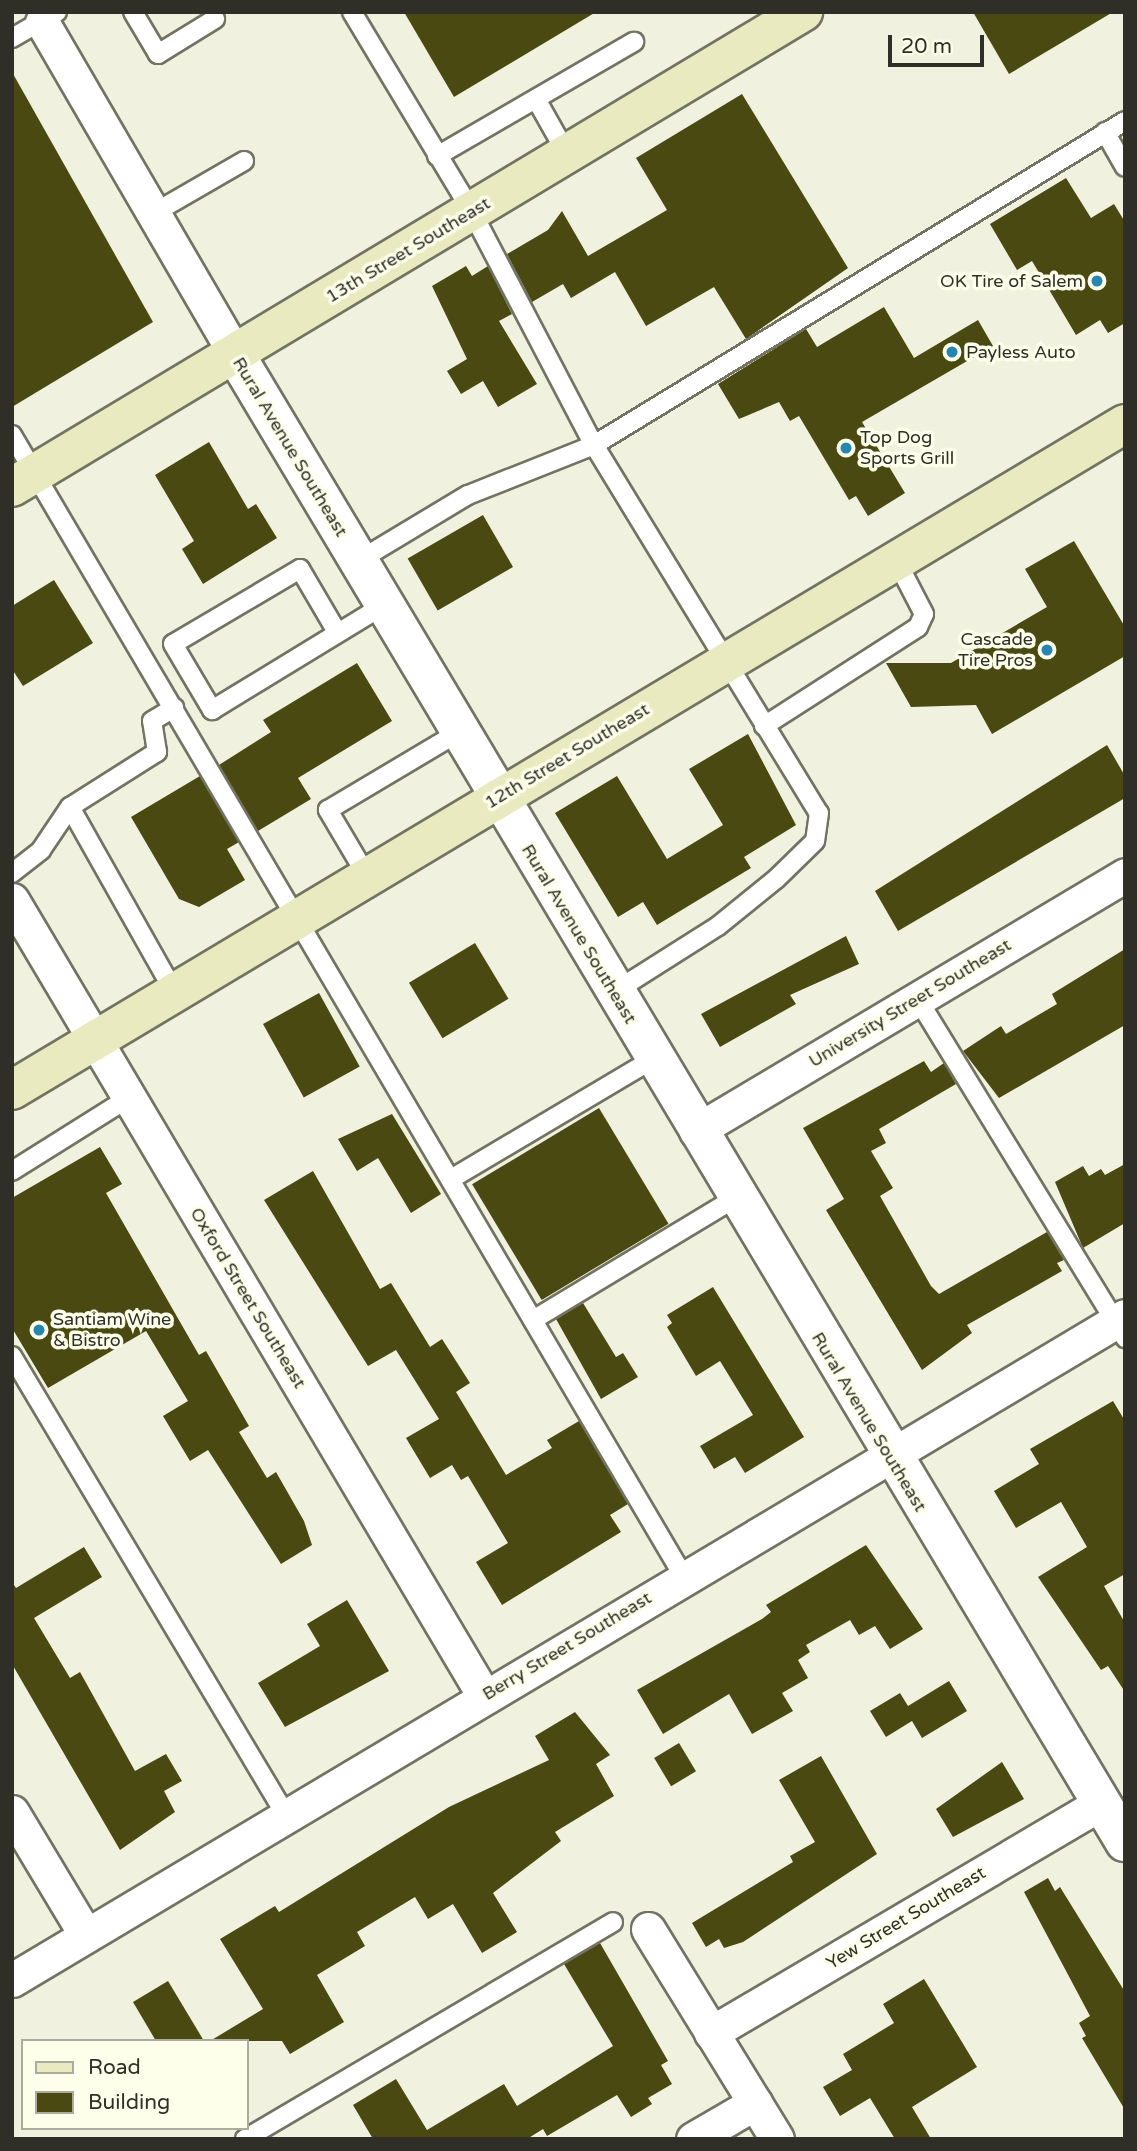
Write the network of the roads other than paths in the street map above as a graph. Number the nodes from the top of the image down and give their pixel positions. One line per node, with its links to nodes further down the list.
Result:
1 (133, 12): 5 (lane)
2 (352, 12): 12 (lane)
3 (803, 12): 11 (main road, 13th Street Southeast)
4 (49, 17): 6 (lane); 16 (street, Rural Avenue Southeast)
5 (215, 19)
6 (12, 38)
7 (634, 42): 8 (lane)
8 (536, 99): 11 (lane); 12 (lane)
9 (1125, 121): 10 (lane)
10 (1105, 132): 14 (lane); 20 (lane)
11 (567, 154): 15 (main road, 13th Street Southeast)
12 (437, 156): 15 (lane)
13 (244, 161): 16 (lane)
14 (1125, 166)
15 (472, 212): 17 (main road, 13th Street Southeast); 20 (lane)
16 (154, 213): 17 (street, Rural Avenue Southeast)
17 (235, 354): 21 (main road, 13th Street Southeast); 23 (street, Rural Avenue Southeast)
18 (1125, 424): 22 (main road, 12th Street Southeast)
19 (12, 435): 21 (lane)
20 (594, 445): 23 (lane); 26 (lane)
21 (23, 481): 27 (lane)
22 (896, 560): 26 (main road, 12th Street Southeast); 28 (lane)
23 (358, 561): 24 (street, Rural Avenue Southeast)
24 (384, 604): 25 (lane); 29 (street, Rural Avenue Southeast)
25 (337, 632): 25 (lane)
26 (723, 663): 28 (lane); 30 (main road, 12th Street Southeast)
27 (174, 708): 31 (lane); 36 (lane)
28 (764, 726): 37 (lane)
29 (459, 732): 30 (street, Rural Avenue Southeast); 34 (lane)
30 (498, 797): 34 (main road, 12th Street Southeast); 37 (street, Rural Avenue Southeast)
31 (70, 807): 32 (lane); 38 (lane)
32 (12, 873)
33 (1125, 875): 39 (street, University Street Southeast)
34 (367, 876): 36 (main road, 12th Street Southeast)
35 (12, 900): 40 (street, Oxford Street Southeast)
36 (298, 918): 38 (main road, 12th Street Southeast); 46 (lane)
37 (614, 992): 41 (street, Rural Avenue Southeast)
38 (175, 993): 40 (main road, 12th Street Southeast)
39 (917, 998): 44 (street, University Street Southeast); 49 (lane)
40 (96, 1040): 42 (main road, 12th Street Southeast); 43 (street, Oxford Street Southeast)
41 (653, 1059): 44 (street, Rural Avenue Southeast); 46 (lane)
42 (12, 1090)
43 (130, 1097): 45 (lane); 53 (street, Oxford Street Southeast)
44 (696, 1131): 47 (street, Rural Avenue Southeast)
45 (12, 1171)
46 (451, 1179): 48 (lane)
47 (735, 1198): 48 (lane); 51 (street, Rural Avenue Southeast)
48 (533, 1320): 52 (lane)
49 (1122, 1325): 51 (street, Berry Street Southeast)
50 (13, 1359): 56 (lane)
51 (890, 1457): 52 (street, Berry Street Southeast); 54 (street, Rural Avenue Southeast)
52 (684, 1577): 53 (street, Berry Street Southeast)
53 (484, 1696): 56 (street, Berry Street Southeast)
54 (1101, 1803): 57 (street, Rural Avenue Southeast); 62 (street, Yew Street Southeast)
55 (12, 1812): 60 (street)
56 (287, 1817): 60 (street, Berry Street Southeast)
57 (1125, 1842)
58 (613, 1922): 64 (lane)
59 (648, 1929): 62 (street)
60 (86, 1935): 61 (street, Berry Street Southeast)
61 (12, 1980)
62 (711, 2033): 63 (street)
63 (755, 2103): 65 (street); 66 (street)
64 (245, 2139)
65 (693, 2139)
66 (777, 2139)

